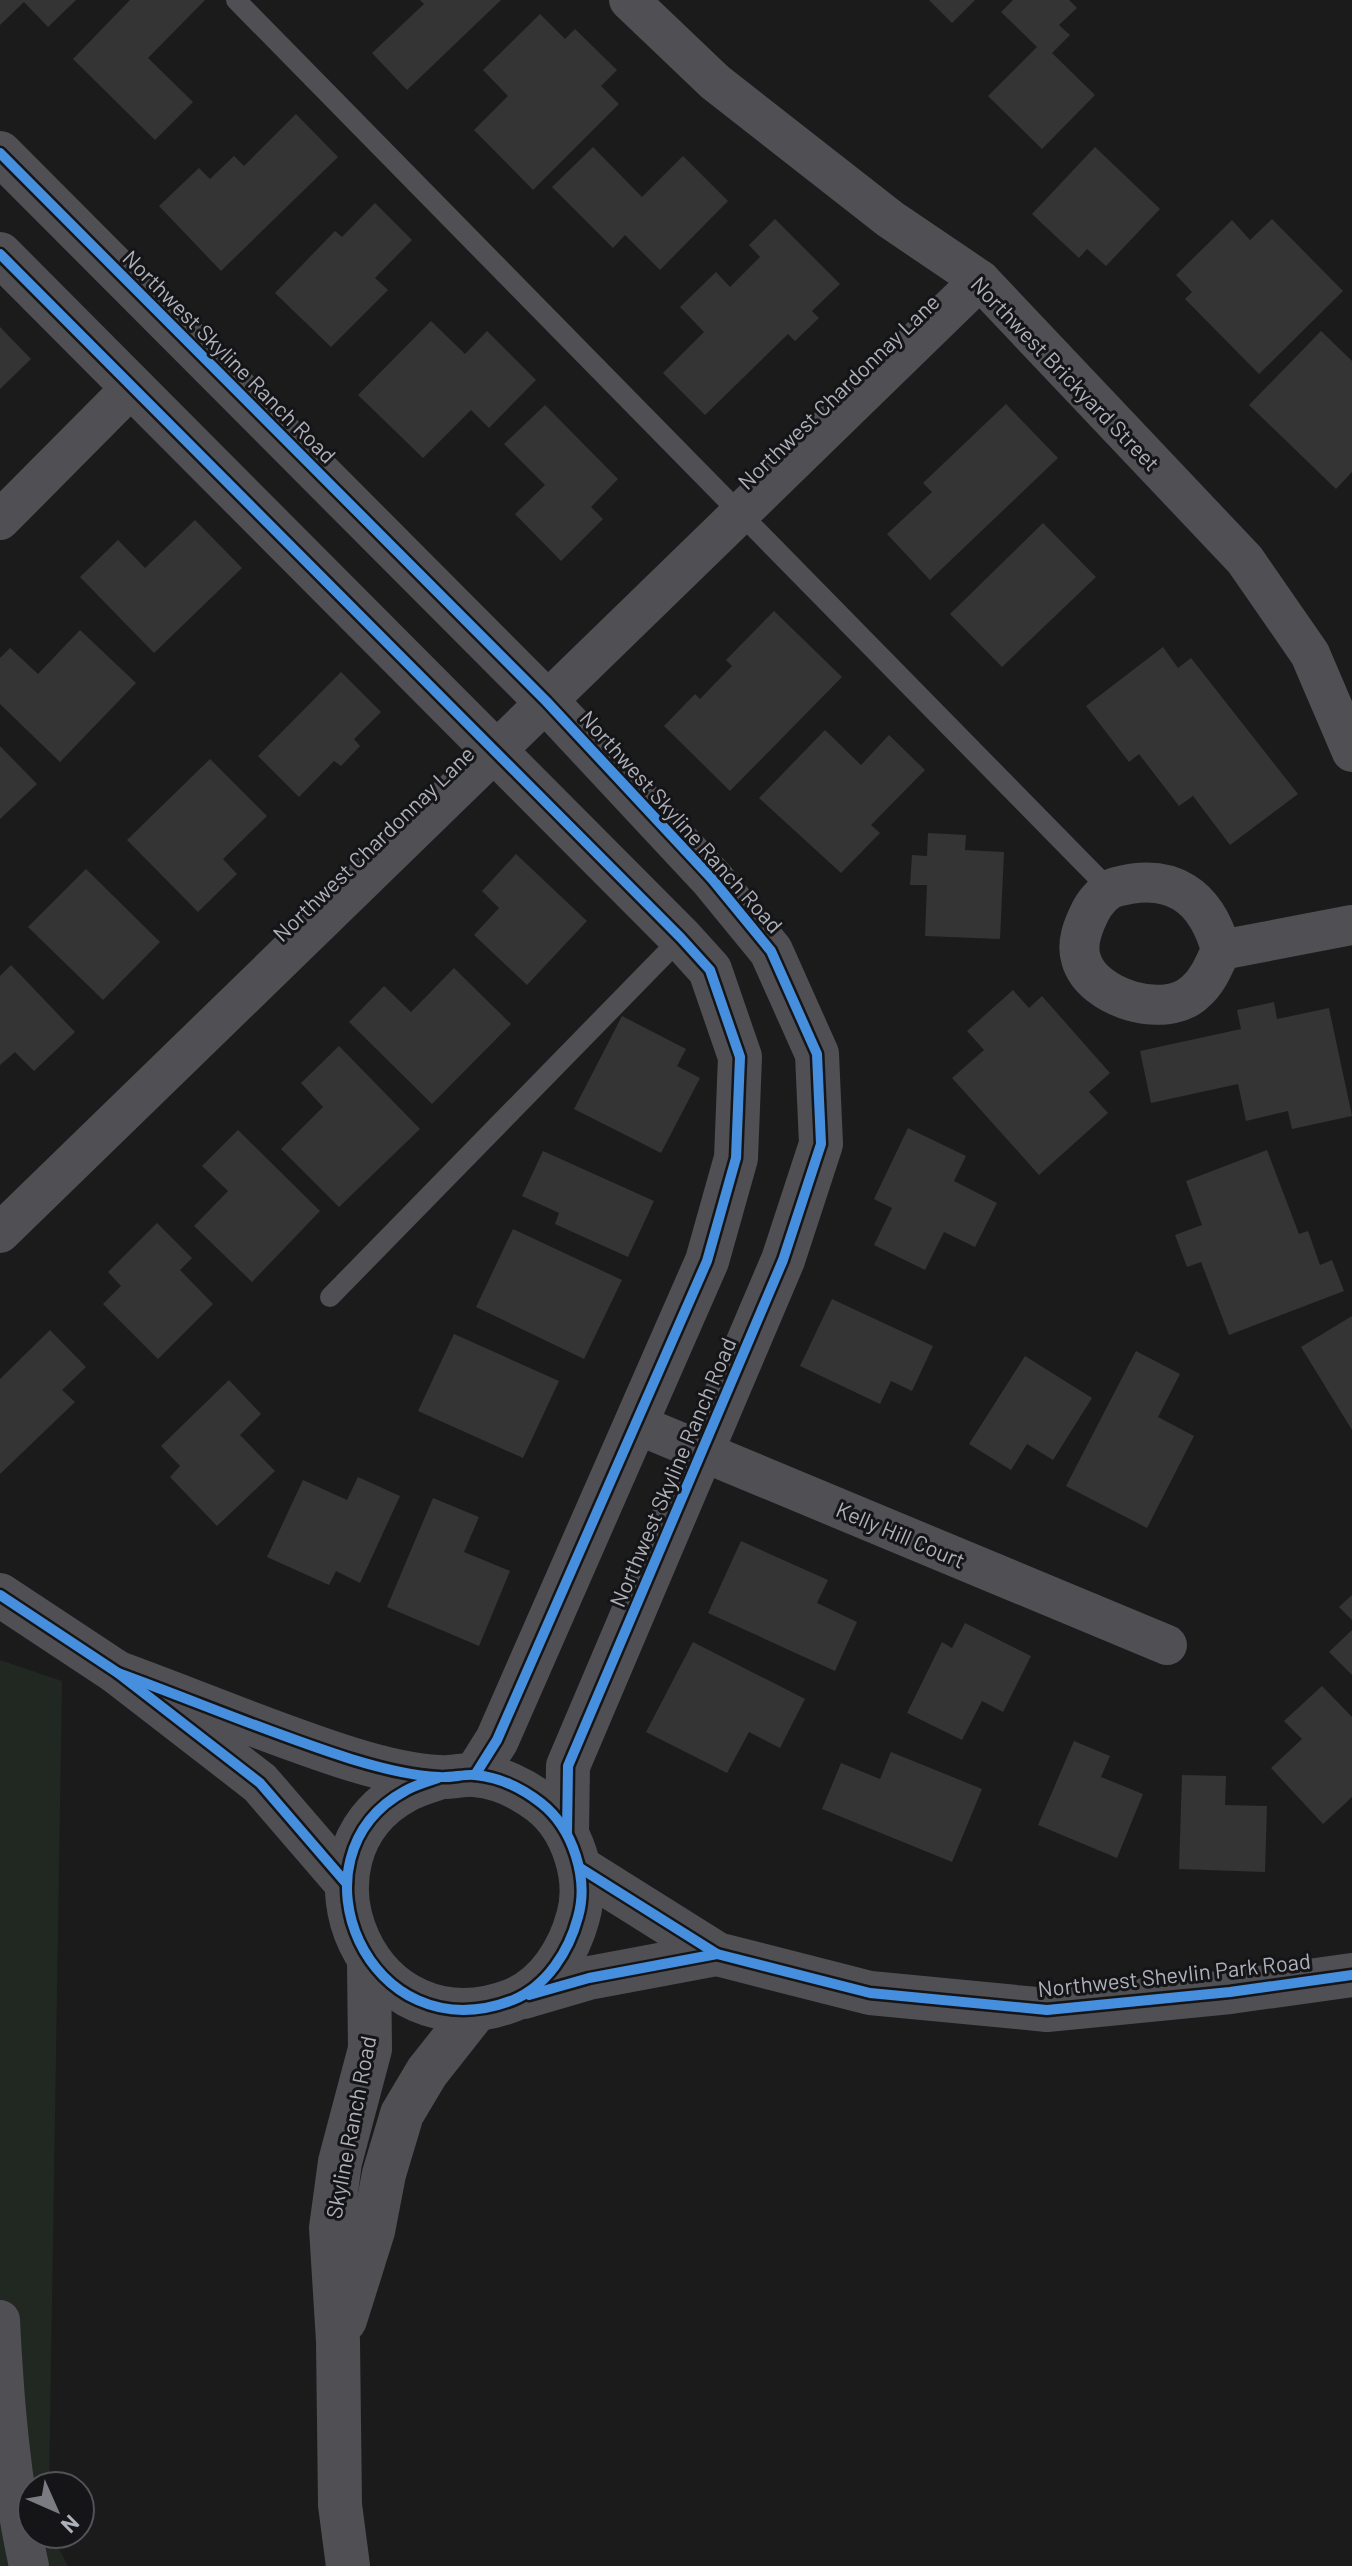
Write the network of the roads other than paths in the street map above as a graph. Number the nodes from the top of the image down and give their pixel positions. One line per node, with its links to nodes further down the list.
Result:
1 (236, 0): 7 (lane)
2 (629, 0): 5 (street, Northwest Brickyard Street)
3 (0, 153): 9 (street, Northwest Skyline Ranch Road)
4 (0, 254): 6 (street)
5 (980, 280): 7 (street, Northwest Chardonnay Lane); 11 (street, Northwest Brickyard Street)
6 (132, 387): 8 (street); 10 (street)
7 (740, 514): 9 (street, Northwest Chardonnay Lane); 12 (lane)
8 (0, 520)
9 (546, 701): 10 (street, Northwest Chardonnay Lane); 19 (street, Northwest Skyline Ranch Road)
10 (496, 751): 14 (street); 16 (street, Northwest Chardonnay Lane)
11 (1352, 752)
12 (1109, 889): 15 (street); 15 (street)
13 (1352, 925): 15 (street)
14 (681, 938): 17 (lane); 18 (street)
15 (1221, 950)
16 (9, 1209)
17 (330, 1297)
18 (636, 1424): 19 (street, Kelly Hill Court); 23 (street)
19 (703, 1451): 21 (street, Kelly Hill Court); 24 (street, Northwest Skyline Ranch Road)
20 (0, 1595): 22 (street)
21 (1167, 1645)
22 (118, 1673): 23 (street); 25 (street)
23 (457, 1776): 24 (street); 25 (street)
24 (573, 1850): 26 (street, Northwest Shevlin Park Road); 29 (street)
25 (347, 1884): 27 (street)
26 (717, 1954): 28 (street, Northwest Shevlin Park Road); 29 (street, Northwest Shevlin Park Road)
27 (369, 1962): 29 (street); 31 (street, Skyline Ranch Road)
28 (1352, 1975)
29 (496, 2004): 31 (street, Skyline Ranch Road)
30 (0, 2320): 32 (street)
31 (338, 2341): 33 (street, Skyline Ranch Road)
32 (29, 2566)
33 (348, 2566)

